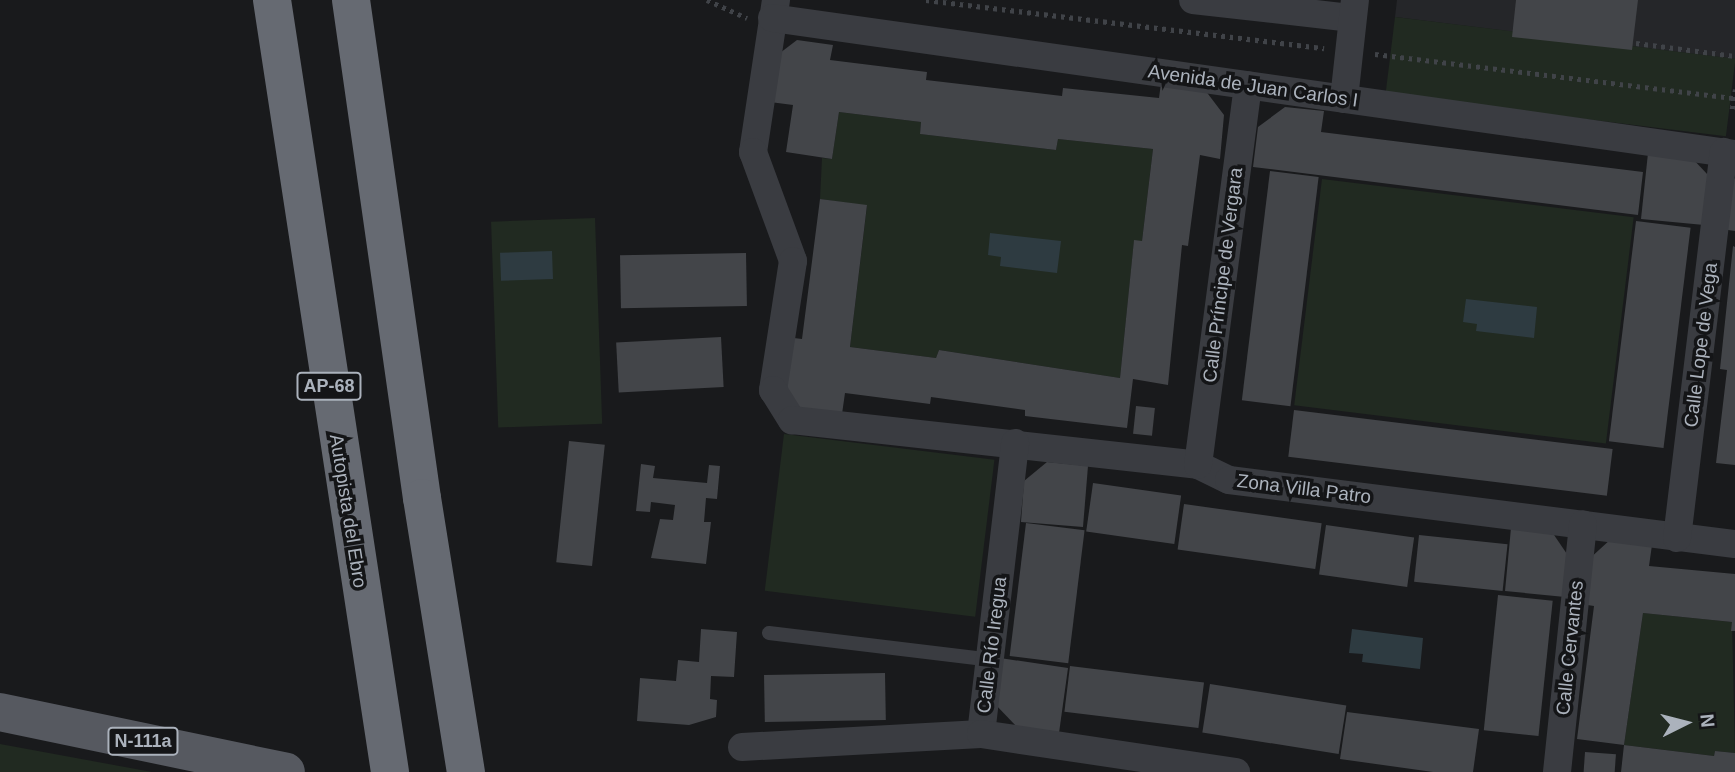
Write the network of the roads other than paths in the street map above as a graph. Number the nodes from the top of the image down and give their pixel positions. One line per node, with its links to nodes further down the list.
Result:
1 (272, 0): 20 (highway, Autopista del Ebro / AP-68)
2 (351, 0): 21 (highway)
3 (1193, 0): 5 (street)
4 (774, 9): 6 (street, Avenida de Juan Carlos I); 9 (street, Zona Villa Patro)
5 (1353, 9): 7 (street)
6 (1248, 85): 7 (street, Avenida de Juan Carlos I); 10 (street, Calle Príncipe de Vergara)
7 (1344, 99): 8 (street, Avenida de Juan Carlos I)
8 (1730, 153): 12 (street, Calle Lope de Vega)
9 (1015, 443): 10 (street, Zona Villa Patro); 15 (street, Calle Río Iregua)
10 (1198, 465): 11 (street, Zona Villa Patro)
11 (1583, 524): 12 (street, Zona Villa Patro); 23 (street, Calle Cervantes)
12 (1677, 538): 13 (street, Zona Villa Patro)
13 (1735, 544)
14 (769, 633): 15 (lane)
15 (992, 660): 17 (street, Calle Río Iregua)
16 (0, 712): 19 (main road, N-111a)
17 (981, 734): 18 (street, Calle Río Iregua); 22 (street)
18 (741, 747)
19 (286, 772)
20 (390, 772)
21 (466, 772)
22 (1236, 772)
23 (1557, 772)

